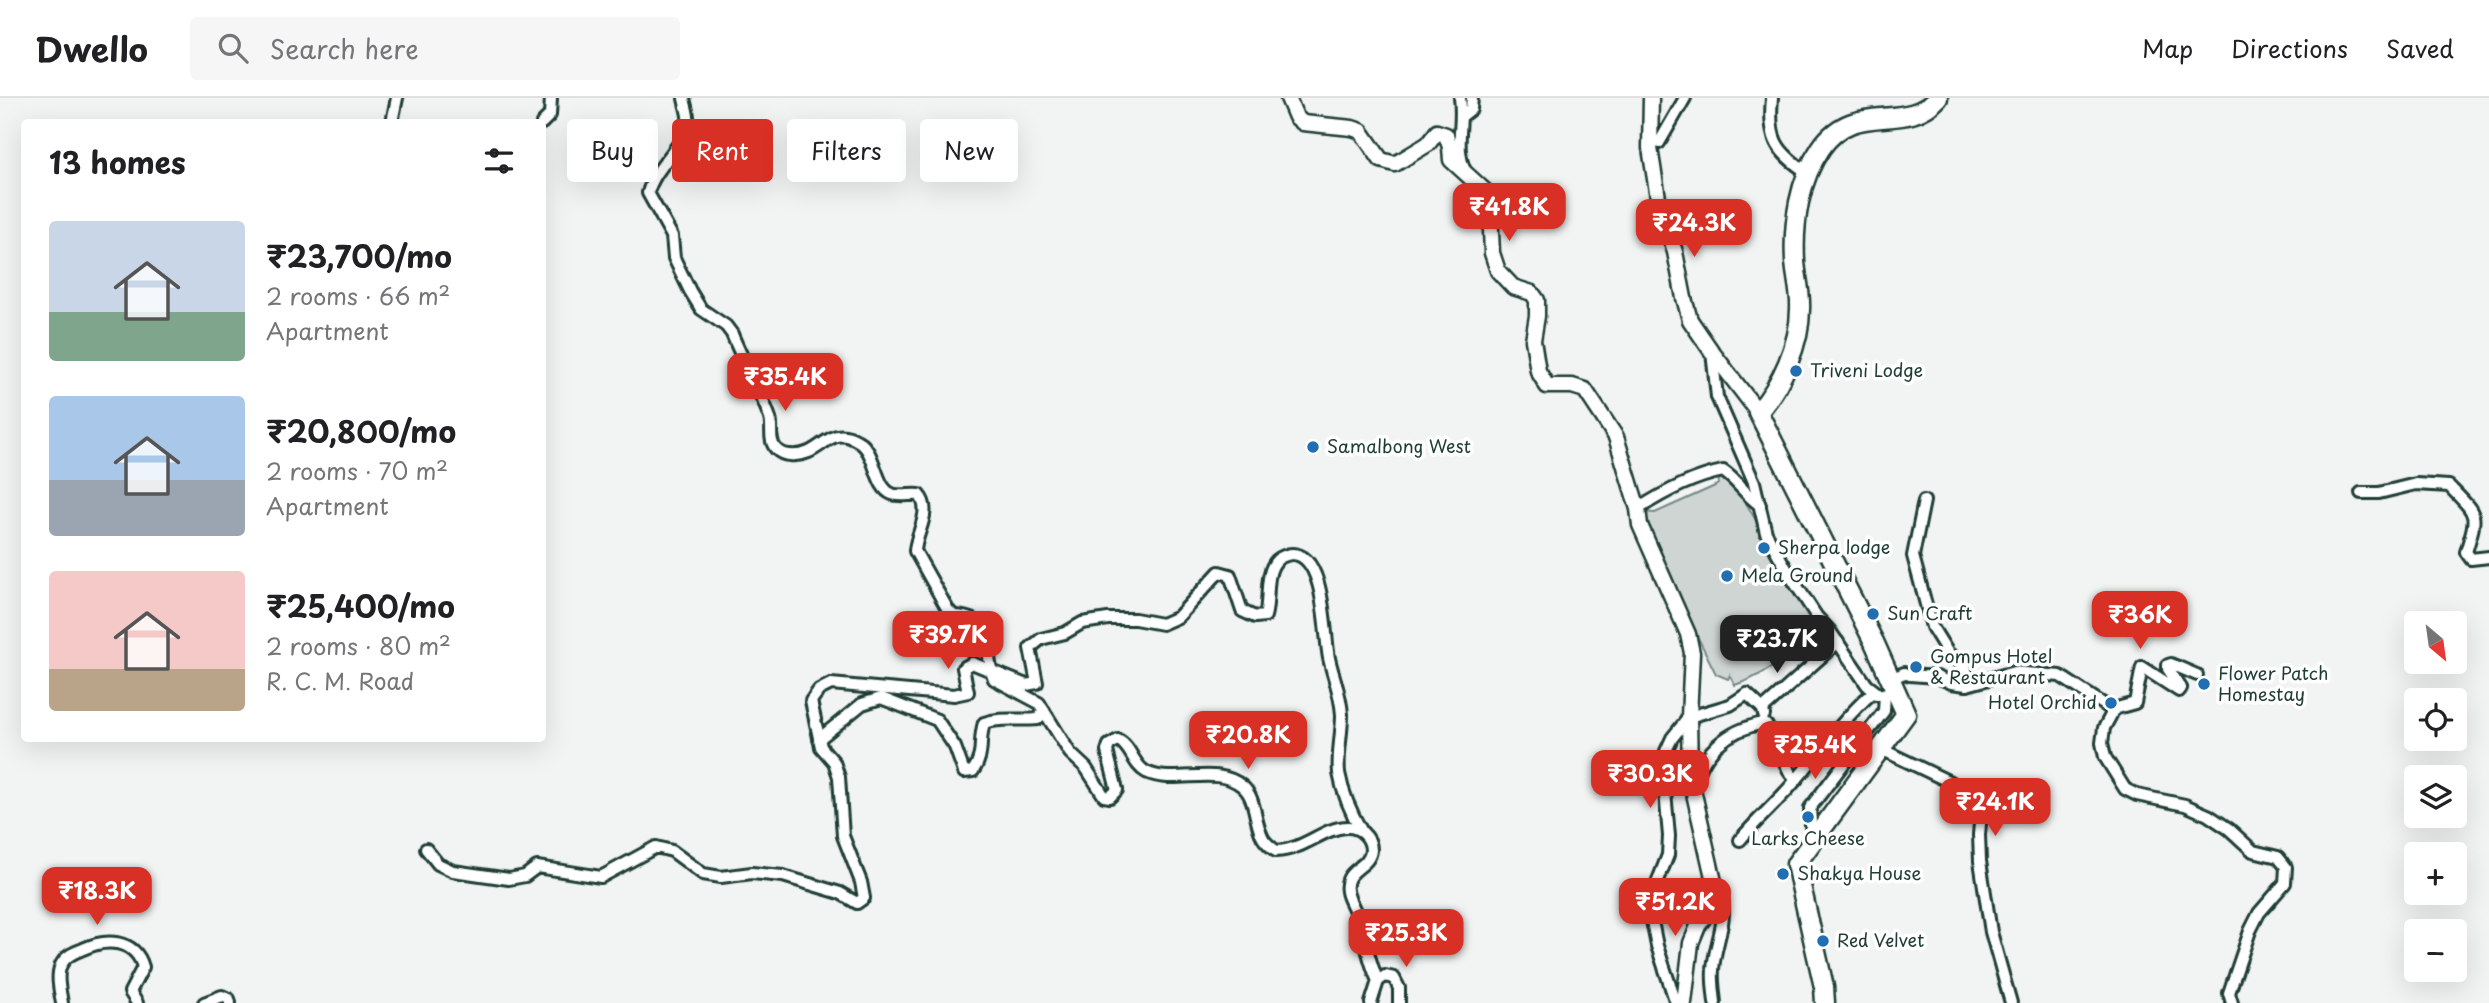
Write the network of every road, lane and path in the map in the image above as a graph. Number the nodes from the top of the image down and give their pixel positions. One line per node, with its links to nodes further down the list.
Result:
1 (397, 98): 12 (street)
2 (551, 98): 13 (street)
3 (684, 98): 25 (street)
4 (1288, 98): 15 (street)
5 (1460, 98): 11 (street)
6 (1472, 98): 11 (street)
7 (1651, 98): 17 (street)
8 (1685, 98): 14 (street)
9 (1772, 98): 16 (street)
10 (1938, 98): 16 (main road)
11 (1462, 116): 15 (street)
12 (393, 119)
13 (546, 119)
14 (1659, 143)
15 (1465, 172): 22 (street)
16 (1808, 173): 18 (main road)
17 (1712, 352): 18 (street); 21 (street)
18 (1758, 412): 28 (main road)
19 (2361, 493): 23 (street)
20 (1924, 501): 27 (street)
21 (1760, 505): 22 (street); 24 (street)
22 (1638, 509): 32 (street)
23 (2489, 558)
24 (1838, 642): 28 (street); 29 (street)
25 (991, 671): 30 (street); 34 (street); 38 (street)
26 (2197, 675): 31 (street)
27 (1967, 685): 28 (street); 31 (street)
28 (1888, 689): 35 (main road); 36 (street); 40 (street)
29 (1763, 709): 32 (street); 33 (street)
30 (1044, 711): 34 (street); 38 (street)
31 (2111, 712): 55 (street)
32 (1689, 717): 37 (street); 50 (street)
33 (1767, 726): 36 (street); 37 (street)
34 (819, 739): 41 (street)
35 (1881, 749): 40 (main road); 54 (street)
36 (1796, 780): 39 (street)
37 (1693, 795): 42 (street)
38 (1362, 832): 43 (street)
39 (1740, 840)
40 (1812, 843): 53 (main road)
41 (426, 849)
42 (1721, 893): 51 (street); 52 (street)
43 (1378, 981): 48 (street); 49 (street)
44 (62, 1003): 45 (street)
45 (137, 1003)
46 (204, 1003): 47 (street)
47 (230, 1003)
48 (1371, 1003)
49 (1399, 1003)
50 (1676, 1003)
51 (1684, 1003)
52 (1715, 1003)
53 (1825, 1003)
54 (2011, 1003)
55 (2232, 1003)

